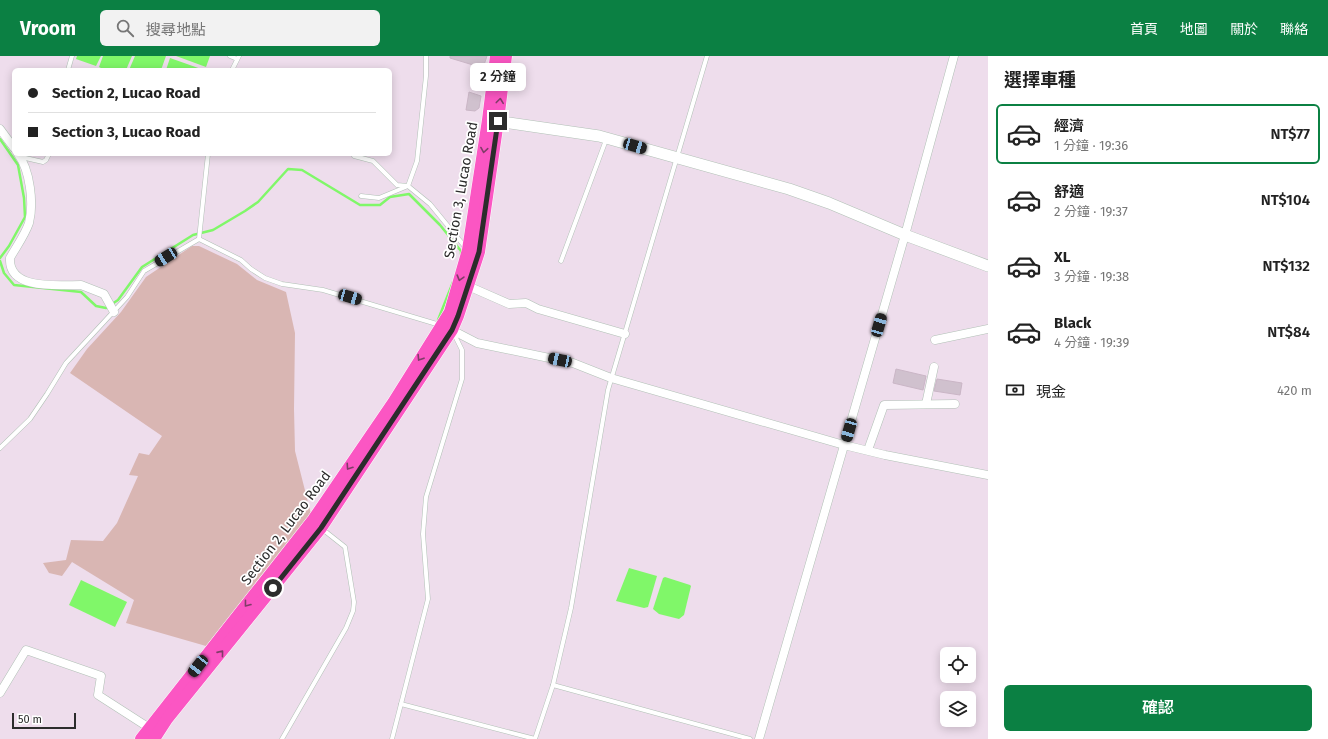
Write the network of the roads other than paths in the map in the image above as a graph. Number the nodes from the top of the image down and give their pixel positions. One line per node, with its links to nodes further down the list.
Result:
1 (72, 56): 9 (lane)
2 (230, 56): 8 (lane)
3 (426, 56): 20 (lane)
4 (496, 56): 11 (main road, Section 3, Lucao Road)
5 (506, 56): 11 (main road, Section 3, Lucao Road, one-way to 5)
6 (707, 56): 19 (lane)
7 (954, 56): 22 (street)
8 (238, 57): 10 (lane)
9 (69, 68)
10 (233, 68)
11 (493, 121): 13 (street); 24 (main road, Section 3, Lucao Road)
12 (0, 129): 14 (street)
13 (606, 138): 19 (street); 25 (lane)
14 (12, 145)
15 (19, 156): 16 (lane); 28 (street)
16 (48, 156)
17 (208, 156): 23 (lane)
18 (354, 156): 20 (lane)
19 (678, 158): 22 (street); 31 (lane)
20 (408, 186): 21 (lane); 24 (lane)
21 (361, 196)
22 (905, 235): 26 (street); 37 (street)
23 (199, 239): 28 (lane); 29 (lane)
24 (473, 251): 27 (main road, Section 3, Lucao Road); 29 (main road, Section 3, Lucao Road, one-way to 29)
25 (560, 261)
26 (988, 266)
27 (468, 286): 29 (main road, Section 3, Lucao Road); 31 (street)
28 (114, 312): 38 (lane)
29 (446, 327): 34 (street); 41 (main road, Section 2, Lucao Road); 44 (lane); 45 (main road, Section 2, Lucao Road, one-way to 45)
30 (988, 329): 32 (street)
31 (625, 334): 34 (lane)
32 (935, 340)
33 (934, 367): 35 (street)
34 (611, 378): 37 (street); 42 (lane)
35 (926, 404): 36 (street); 39 (street)
36 (955, 404)
37 (844, 445): 39 (street); 51 (street)
38 (0, 448)
39 (868, 450): 40 (street)
40 (988, 475)
41 (321, 528): 45 (main road, Section 2, Lucao Road, one-way to 41); 47 (lane)
42 (553, 685): 49 (lane); 50 (lane)
43 (0, 693): 45 (street)
44 (401, 704): 48 (lane); 49 (lane)
45 (154, 733): 46 (main road, Section 2, Lucao Road)
46 (141, 739)
47 (282, 739)
48 (392, 739)
49 (535, 739)
50 (750, 739)
51 (759, 739)

